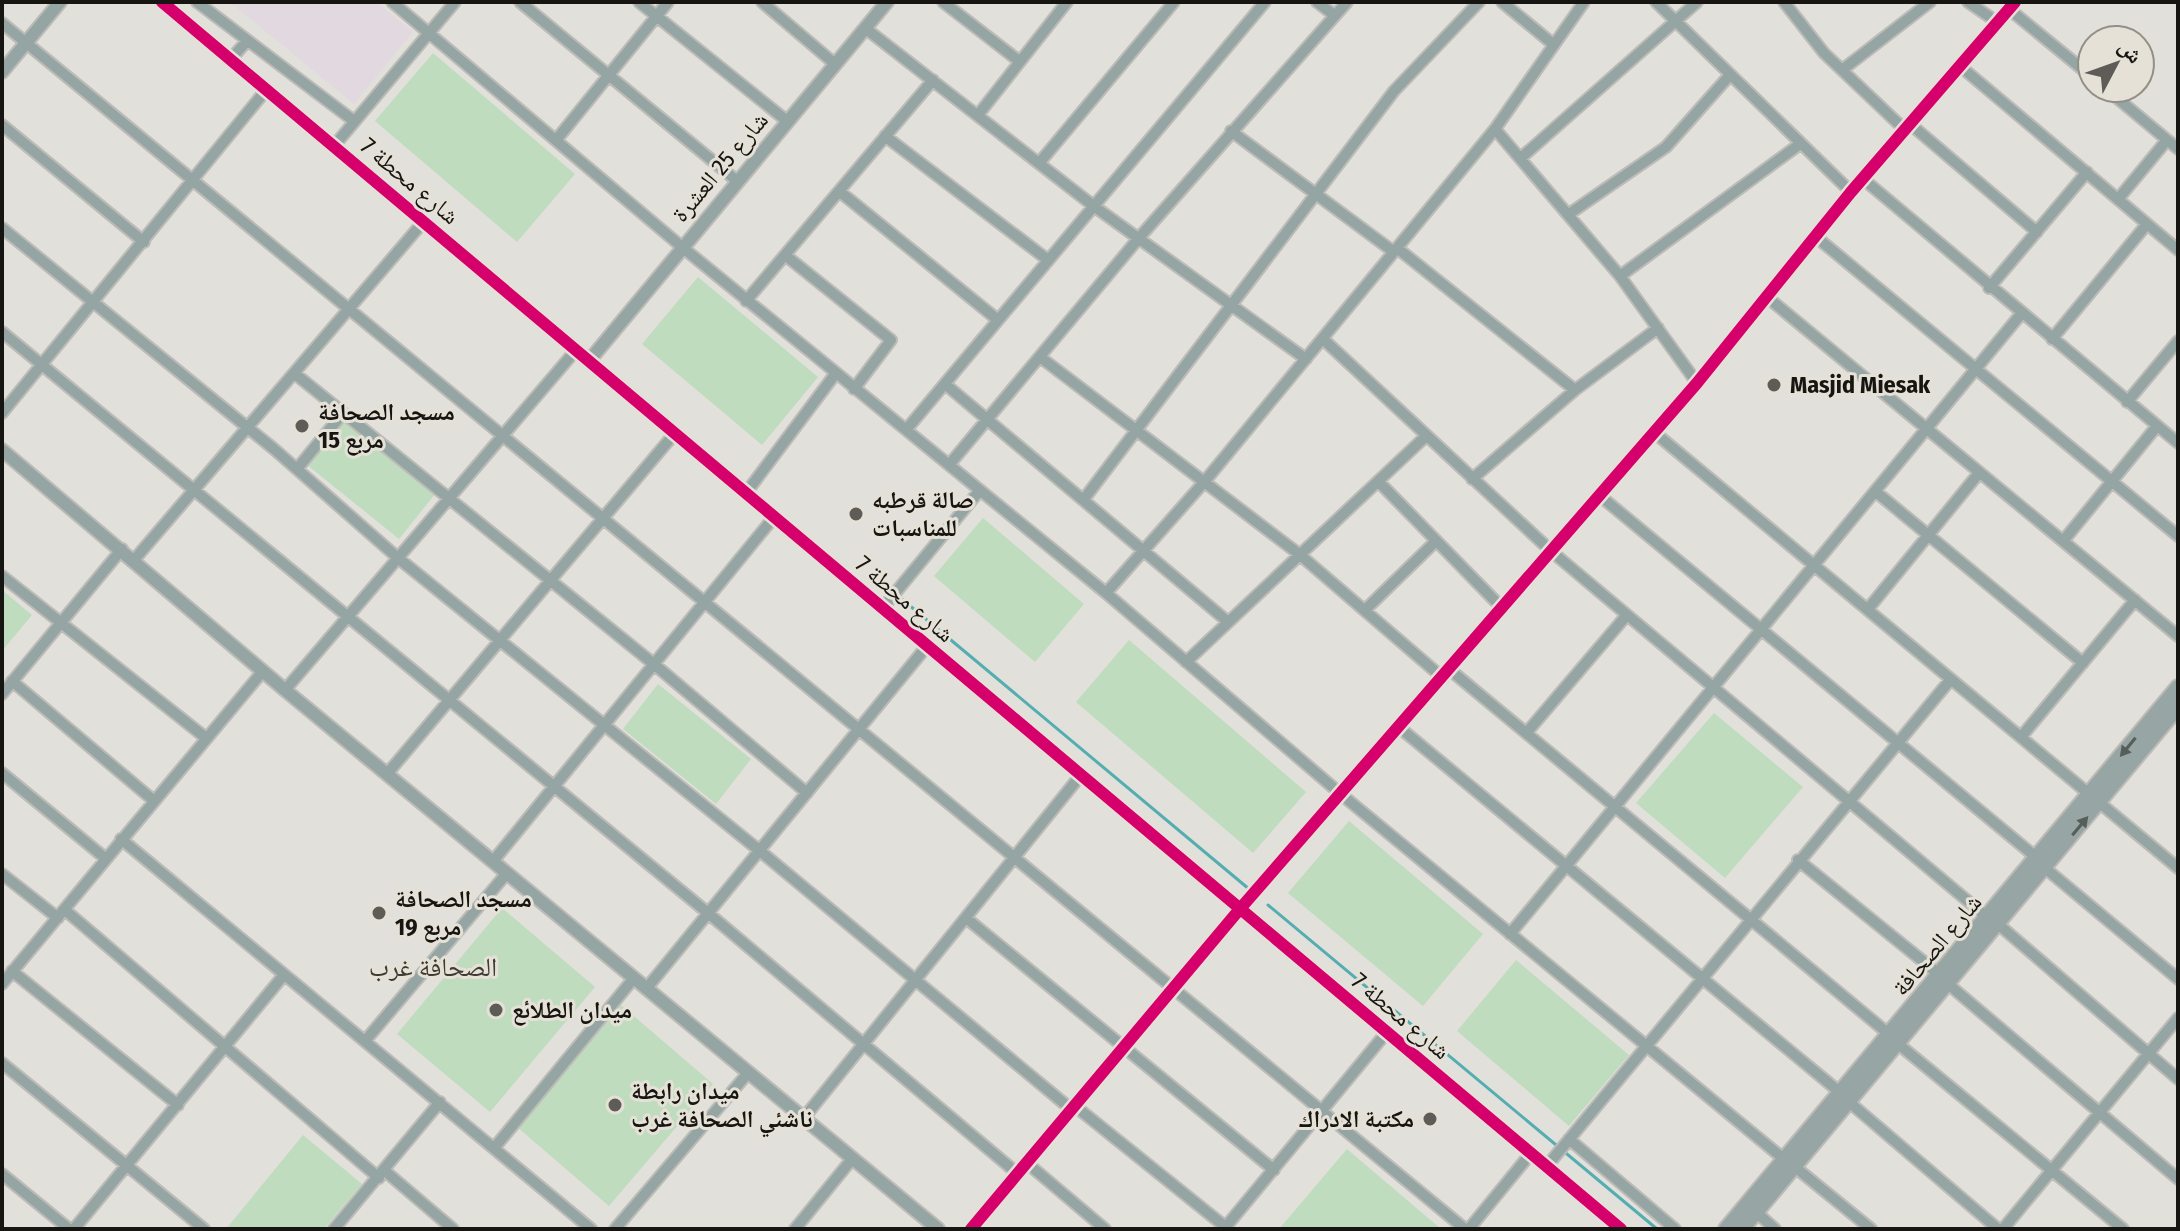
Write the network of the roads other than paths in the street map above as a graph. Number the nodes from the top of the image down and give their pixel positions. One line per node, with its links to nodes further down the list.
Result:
1 (60, 2): 34 (street)
2 (162, 2): 36 (street, شارع محطة 7)
3 (197, 2): 33 (street)
4 (392, 2): 32 (street)
5 (455, 2): 32 (street)
6 (520, 2): 43 (street)
7 (639, 2): 27 (street)
8 (668, 2): 27 (street)
9 (762, 2): 39 (street)
10 (887, 2): 31 (street, شارع 25 العشرة)
11 (943, 2): 37 (street)
12 (1174, 2): 62 (street)
13 (1265, 2): 71 (street)
14 (1317, 2): 26 (street)
15 (1347, 2): 26 (street)
16 (1479, 2): 69 (street)
17 (1502, 2): 35 (street)
18 (1584, 2): 35 (street)
19 (1656, 2): 28 (street)
20 (1697, 2): 28 (street)
21 (1784, 2): 41 (street)
22 (1930, 2): 41 (street)
23 (1968, 2): 29 (street)
24 (1061, 4): 37 (street)
25 (2012, 5): 29 (street); 38 (street)
26 (1334, 15): 54 (street)
27 (657, 16): 43 (street); 50 (street)
28 (1674, 21): 44 (street); 61 (street)
29 (1997, 22): 40 (street)
30 (2, 23): 34 (street)
31 (865, 28): 39 (street, شارع 25 العشرة); 45 (street)
32 (429, 31): 49 (street); 56 (street)
33 (247, 41): 36 (street); 49 (street)
34 (26, 43): 42 (street); 66 (street)
35 (1554, 45): 53 (street)
36 (230, 60): 46 (street, شارع محطة 7)
37 (1019, 61): 48 (street)
38 (2076, 63)
39 (835, 64): 50 (street, شارع 25 العشرة)
40 (1960, 66): 52 (street); 63 (street)
41 (1842, 70): 52 (street)
42 (2, 72)
43 (608, 76): 56 (street); 65 (street)
44 (1729, 76): 58 (street); 72 (street)
45 (933, 80): 48 (street); 55 (street)
46 (266, 90): 59 (street, شارع محطة 7); 66 (street)
47 (2124, 104): 57 (street)
48 (978, 115): 62 (street)
49 (354, 121): 59 (street)
50 (787, 121): 65 (street, شارع 25 العشرة)
51 (2, 125): 79 (street)
52 (1906, 126): 64 (street); 76 (street)
53 (1495, 129): 61 (street); 81 (street)
54 (1231, 131): 69 (street); 78 (street)
55 (885, 136): 67 (street); 84 (street)
56 (557, 139): 80 (street)
57 (2167, 140): 60 (street); 70 (street)
58 (1800, 144): 68 (street); 85 (street)
59 (334, 146): 73 (street, شارع محطة 7)
60 (2178, 149)
61 (1522, 157): 72 (street)
62 (1040, 162): 71 (street)
63 (2087, 172): 70 (street); 76 (street)
64 (1862, 178): 68 (street); 86 (street)
65 (737, 181): 80 (street, شارع 25 العشرة)
66 (192, 182): 79 (street); 91 (street)
67 (839, 191): 83 (street); 93 (street)
68 (1851, 192): 77 (street)
69 (1318, 194): 81 (street); 90 (street)
70 (2119, 198): 74 (street)
71 (1095, 207): 78 (street); 84 (street)
72 (1569, 214): 85 (street)
73 (424, 221): 91 (street); 99 (street, شارع محطة 7)
74 (2147, 224): 82 (street); 97 (street)
75 (2, 228): 89 (street)
76 (2037, 232): 86 (street)
77 (1815, 236): 87 (street); 104 (street)
78 (1138, 239): 90 (street); 100 (street)
79 (144, 242): 89 (street)
80 (682, 247): 88 (street); 102 (street, شارع 25 العشرة)
81 (1396, 250): 96 (street); 110 (street)
82 (2178, 250)
83 (785, 255): 88 (street); 109 (street)
84 (1048, 260): 93 (street)
85 (1620, 276): 94 (street)
86 (1989, 288): 92 (street)
87 (1767, 297): 107 (street); 119 (street)
88 (746, 301): 106 (street)
89 (93, 303): 103 (street); 116 (street)
90 (1231, 304): 101 (street); 118 (street)
91 (347, 311): 105 (street); 122 (street)
92 (2021, 314): 97 (street); 104 (street)
93 (998, 320): 108 (street)
94 (1658, 328): 107 (street); 110 (street)
95 (2, 332): 103 (street)
96 (1323, 339): 101 (street); 123 (street)
97 (2052, 339): 111 (street)
98 (2178, 341): 111 (street)
99 (576, 350): 102 (street, شارع محطة 7); 122 (street)
100 (1040, 357): 114 (street); 118 (street)
101 (1306, 359): 130 (street)
102 (589, 361): 120 (street, شارع محطة 7)
103 (41, 365): 112 (street); 133 (street)
104 (1975, 370): 119 (street); 132 (street)
105 (294, 373): 113 (street); 116 (street)
106 (836, 373): 109 (street); 136 (street)
107 (1697, 383): 121 (street)
108 (945, 384): 114 (street); 117 (street)
109 (854, 389): 117 (street)
110 (1575, 390): 129 (street)
111 (2127, 402): 115 (street)
112 (2, 413)
113 (343, 413): 127 (street); 138 (street)
114 (987, 419): 126 (street); 139 (street)
115 (2157, 426): 124 (street); 132 (street)
116 (247, 427): 127 (street); 133 (street)
117 (906, 430): 126 (street)
118 (1137, 431): 130 (street); 139 (street)
119 (1925, 431): 128 (street); 135 (street)
120 (675, 433): 136 (street, شارع محطة 7); 140 (street)
121 (1655, 433): 137 (street); 152 (street)
122 (503, 436): 138 (street); 140 (street)
123 (1425, 437): 129 (street); 131 (street)
124 (2178, 443)
125 (2, 450): 146 (street)
126 (949, 465): 134 (street)
127 (297, 469): 150 (street)
128 (1979, 473): 142 (street); 144 (street)
129 (1472, 479): 148 (street)
130 (1205, 481): 147 (street); 149 (street)
131 (1378, 481): 145 (street); 149 (street)
132 (2112, 482): 143 (street); 144 (street)
133 (194, 490): 151 (street); 162 (street)
134 (980, 490): 155 (street); 159 (street)
135 (1875, 491): 142 (street); 152 (street)
136 (746, 493): 141 (street, شارع محطة 7)
137 (1599, 495): 148 (street); 166 (street)
138 (449, 499): 150 (street); 154 (street)
139 (1084, 499): 147 (street)
140 (604, 517): 154 (street); 157 (street)
141 (774, 517): 157 (street); 159 (street, شارع محطة 7)
142 (1929, 535): 160 (street); 171 (street)
143 (2178, 536)
144 (2064, 540): 156 (street)
145 (1436, 541): 158 (street); 161 (street)
146 (122, 549): 151 (street); 164 (street)
147 (1146, 550): 155 (street); 165 (street)
148 (1551, 551): 158 (street); 163 (street)
149 (1299, 554): 161 (street); 165 (street)
150 (398, 558): 162 (street); 168 (street)
151 (134, 560): 173 (street)
152 (1813, 565): 160 (street); 166 (street)
153 (2, 576): 164 (street)
154 (551, 581): 168 (street); 172 (street)
155 (1106, 593): 170 (street)
156 (2135, 600): 167 (street); 171 (street)
157 (706, 601): 172 (street); 185 (street)
158 (1502, 608): 174 (street)
159 (882, 609): 169 (street, شارع محطة 7)
160 (1868, 609): 175 (street)
161 (1365, 610): 174 (street)
162 (349, 616): 179 (street); 181 (street)
163 (1626, 616): 178 (street); 186 (street)
164 (62, 621): 176 (street); 188 (street)
165 (1227, 621): 170 (street)
166 (1761, 628): 178 (street); 189 (street)
167 (2178, 636)
168 (500, 642): 181 (street); 183 (street)
169 (927, 646): 185 (street); 192 (street, شارع محطة 7)
170 (1186, 662): 195 (street)
171 (2083, 663): 187 (street)
172 (655, 665): 183 (street); 194 (street)
173 (263, 671): 179 (street); 188 (street)
174 (1446, 674): 184 (street); 186 (street)
175 (1951, 679): 187 (street); 189 (street)
176 (12, 681): 180 (street); 197 (street)
177 (2178, 687): 196 (main road, شارع الصحافة, one-way to 196)
178 (1711, 689): 198 (street); 199 (street)
179 (285, 690): 191 (street)
180 (2, 694)
181 (449, 702): 191 (street); 193 (street)
182 (2178, 707): 196 (main road, شارع الصحافة)
183 (606, 726): 193 (street); 201 (street)
184 (1400, 728): 195 (street); 207 (street)
185 (859, 729): 194 (street); 203 (street)
186 (1528, 731): 199 (street)
187 (2021, 737): 196 (street)
188 (206, 738): 197 (street)
189 (1896, 742): 198 (street); 206 (street)
190 (2, 773): 202 (street)
191 (387, 774): 204 (street)
192 (1080, 776): 203 (street); 211 (street, شارع محطة 7)
193 (556, 788): 204 (street); 212 (street)
194 (807, 793): 201 (street)
195 (1342, 795): 211 (street); 217 (street)
196 (2095, 799): 206 (main road, شارع الصحافة); 208 (street)
197 (153, 800): 200 (street)
198 (1846, 801): 205 (street); 216 (street)
199 (1617, 806): 207 (street); 215 (street)
200 (121, 839): 202 (street); 218 (street)
201 (760, 851): 212 (street); 222 (street)
202 (105, 858): 213 (street)
203 (1016, 859): 214 (street); 225 (street)
204 (494, 860): 209 (street)
205 (1798, 860): 215 (street); 224 (street)
206 (2041, 863): 216 (main road, شارع الصحافة); 223 (street)
207 (1566, 865): 217 (street); 219 (street)
208 (2178, 868)
209 (507, 873): 221 (street); 230 (street)
210 (2, 874): 213 (street)
211 (1239, 910): 225 (street); 228 (street, شارع محطة 7)
212 (708, 913): 226 (street); 231 (street)
213 (61, 914): 220 (street); 232 (street)
214 (966, 918): 222 (street); 233 (street)
215 (1750, 918): 219 (street); 229 (street)
216 (1993, 921): 224 (main road, شارع الصحافة); 235 (street)
217 (1510, 934): 234 (street)
218 (283, 976): 230 (street); 232 (street)
219 (1701, 977): 234 (street); 239 (street)
220 (5, 978): 241 (street)
221 (634, 978): 226 (street); 247 (street)
222 (916, 979): 231 (street); 242 (street)
223 (2178, 979)
224 (1944, 980): 229 (main road, شارع الصحافة); 244 (street)
225 (1174, 987): 233 (street); 243 (street)
226 (646, 989): 237 (street)
227 (2178, 1018): 235 (street)
228 (1386, 1033): 243 (street); 248 (street, شارع محطة 7)
229 (1893, 1039): 239 (main road, شارع الصحافة); 254 (street)
230 (365, 1041): 240 (street)
231 (862, 1045): 245 (street); 257 (street)
232 (227, 1046): 241 (street); 258 (street)
233 (1124, 1046): 242 (street); 255 (street)
234 (1645, 1046): 246 (street); 251 (street)
235 (2148, 1054): 238 (street); 244 (street)
236 (2, 1063): 252 (street)
237 (748, 1073): 245 (street); 269 (street)
238 (2178, 1079)
239 (1845, 1098): 251 (main road, شارع الصحافة); 279 (street)
240 (440, 1102): 247 (street); 258 (street)
241 (178, 1105): 252 (street)
242 (1074, 1108): 250 (street); 263 (street)
243 (1323, 1112): 255 (street); 273 (street)
244 (2099, 1113): 254 (street); 259 (street)
245 (803, 1119): 249 (street)
246 (1569, 1139): 253 (street); 275 (street)
247 (495, 1147): 268 (street)
248 (1531, 1153): 253 (street, شارع محطة 7); 273 (street)
249 (852, 1159): 270 (street); 271 (street)
250 (1027, 1163): 257 (street); 272 (street)
251 (1790, 1163): 260 (main road, شارع الصحافة); 261 (street); 276 (main road, شارع الصحافة)
252 (128, 1165): 264 (street); 265 (street)
253 (1547, 1166): 274 (street, شارع محطة 7)
254 (2052, 1169): 279 (street); 280 (street)
255 (1274, 1170): 263 (street)
256 (2, 1174): 264 (street)
257 (1018, 1174): 262 (street)
258 (382, 1175): 266 (street); 267 (street)
259 (2178, 1179)
260 (1756, 1212): 277 (main road, شارع الصحافة); 278 (street)
261 (1863, 1226)
262 (975, 1228)
263 (1226, 1228)
264 (72, 1229)
265 (204, 1229)
266 (334, 1229)
267 (453, 1229)
268 (591, 1229)
269 (615, 1229)
270 (795, 1229)
271 (938, 1229)
272 (1105, 1229)
273 (1467, 1229)
274 (1621, 1229)
275 (1675, 1229)
276 (1726, 1229)
277 (1742, 1229)
278 (1775, 1229)
279 (2000, 1229)
280 (2123, 1229)

